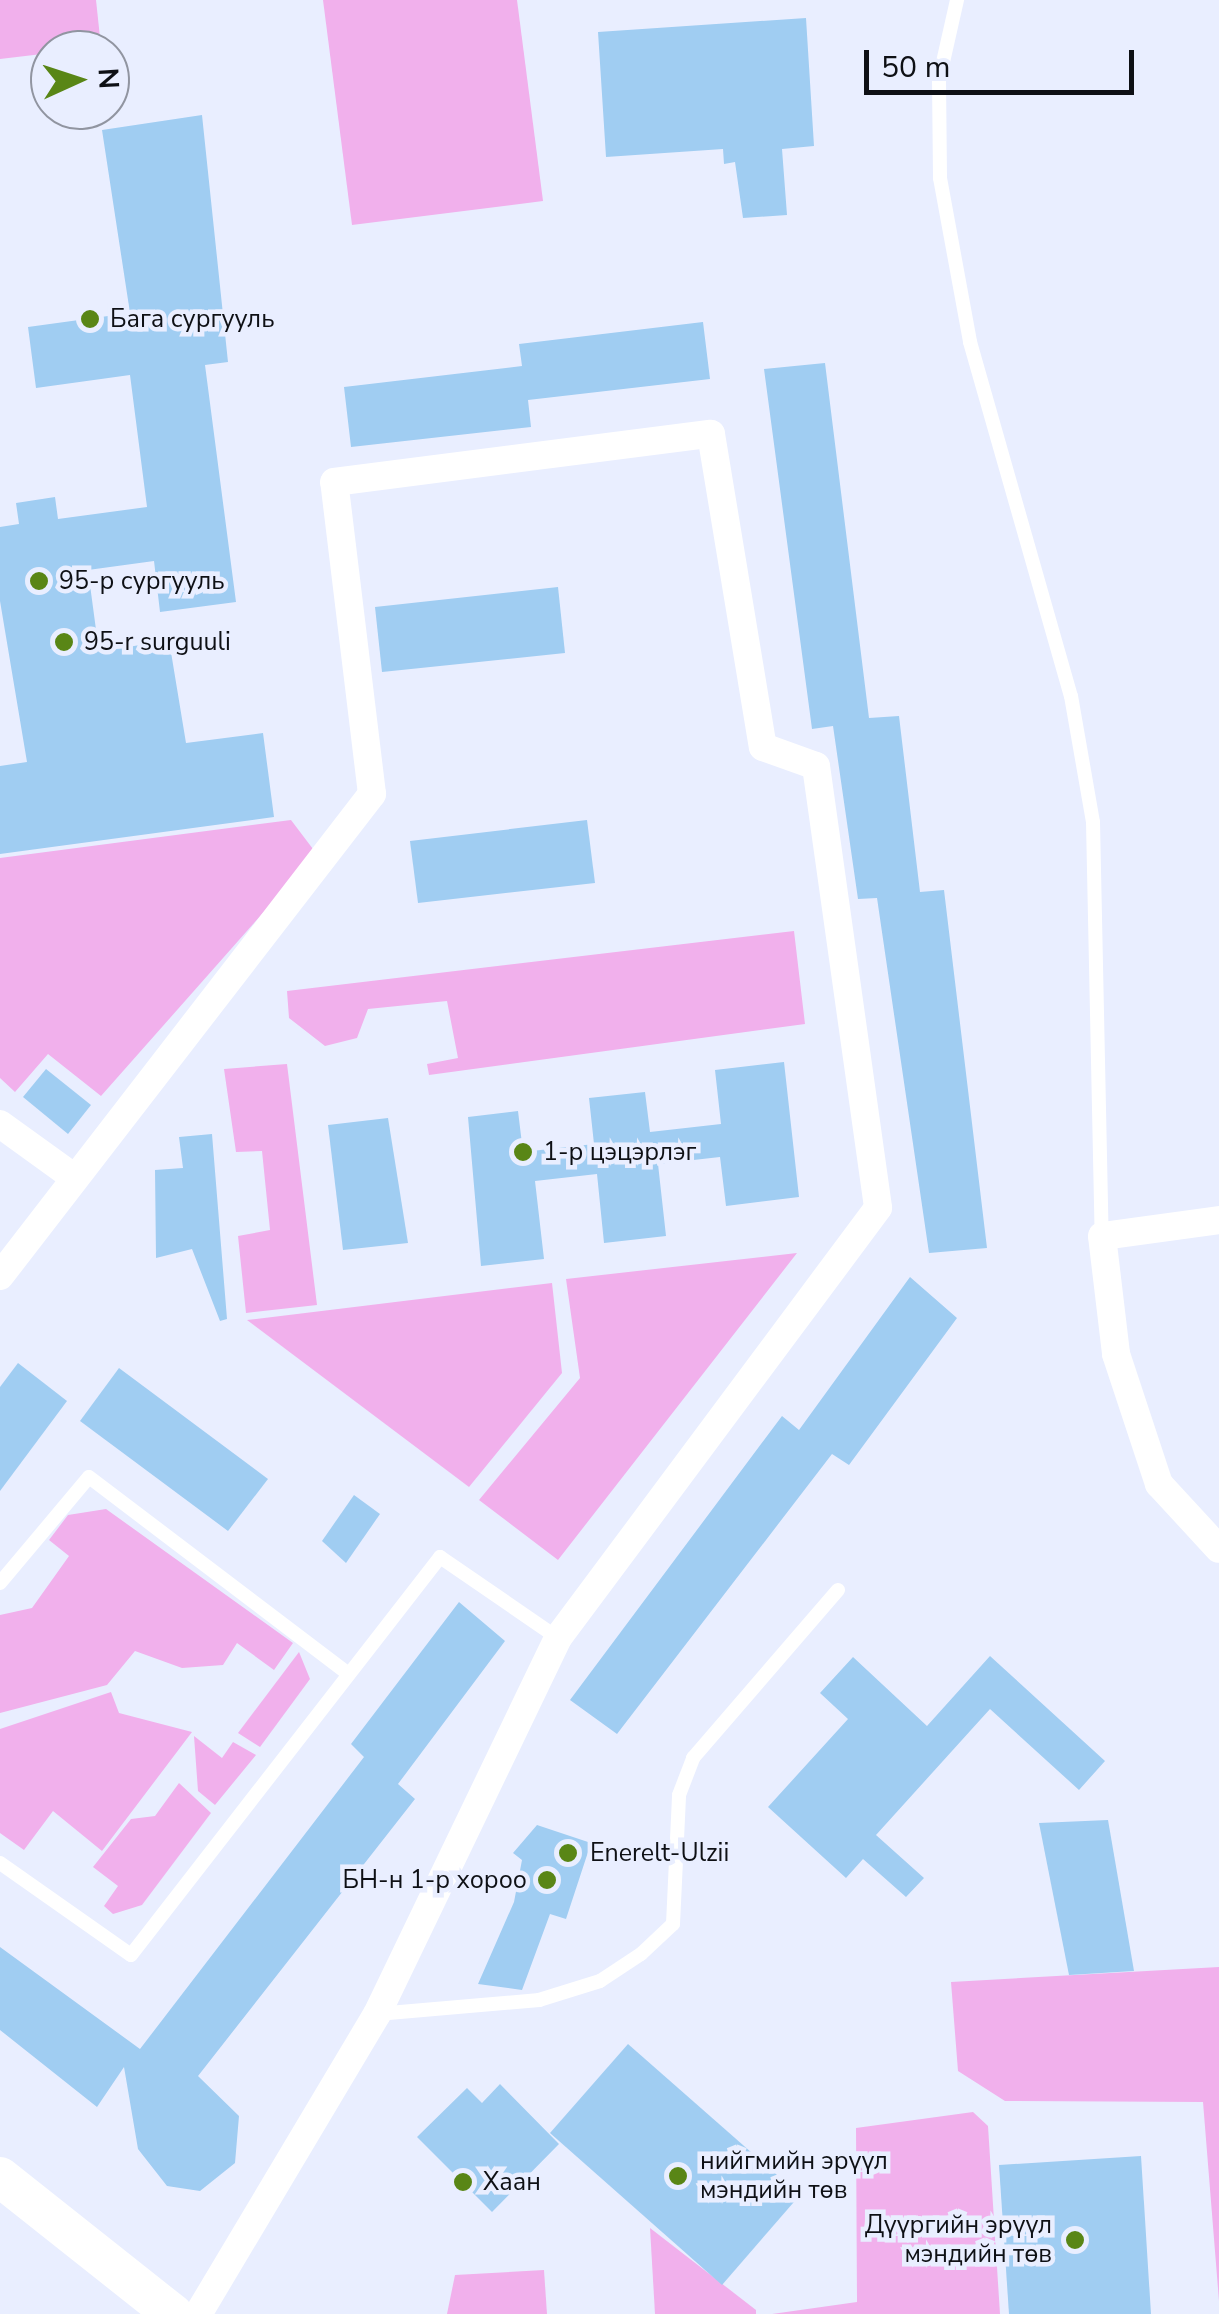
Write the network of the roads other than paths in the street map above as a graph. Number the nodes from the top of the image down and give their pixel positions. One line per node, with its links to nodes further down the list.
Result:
1 (958, 0): 5 (lane)
2 (0, 1124): 3 (street)
3 (76, 1178): 6 (street); 10 (street)
4 (1219, 1220): 5 (street)
5 (1102, 1236): 7 (street)
6 (0, 1276)
7 (1219, 1549)
8 (0, 1583): 11 (lane)
9 (838, 1590): 13 (lane)
10 (558, 1638): 11 (lane); 13 (street)
11 (348, 1674): 12 (lane)
12 (0, 1864)
13 (377, 2014): 16 (street)
14 (0, 2177): 15 (main road)
15 (173, 2314)
16 (198, 2314)

